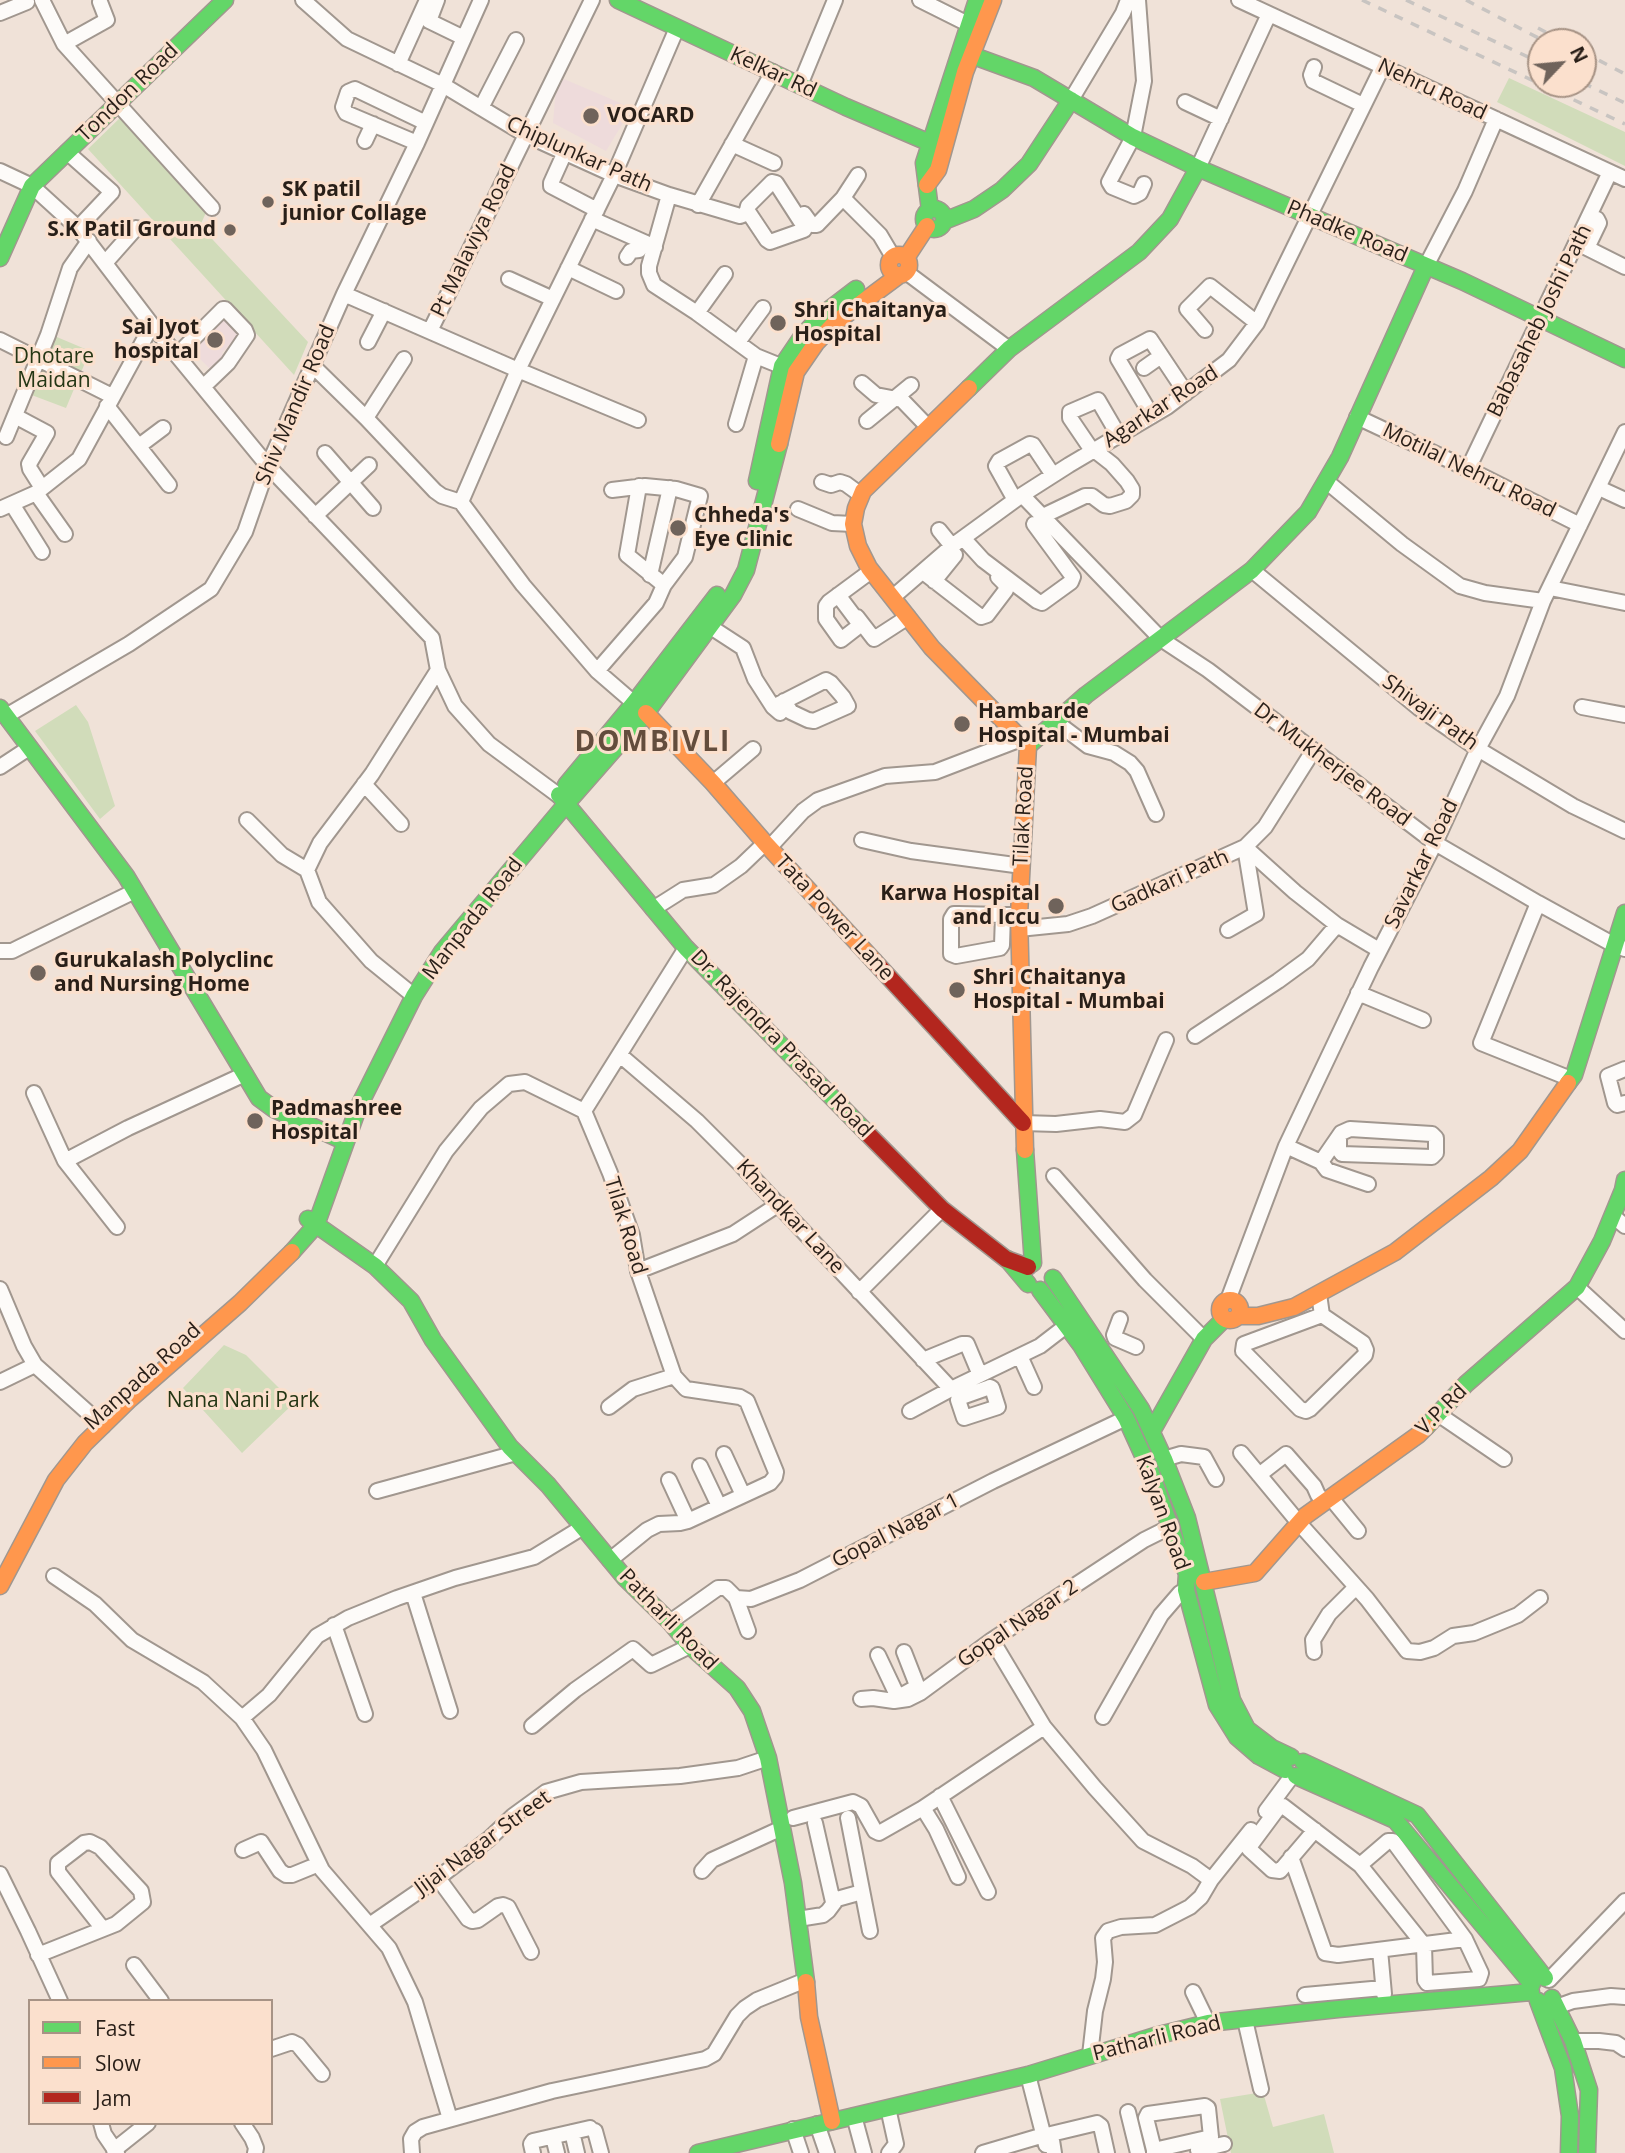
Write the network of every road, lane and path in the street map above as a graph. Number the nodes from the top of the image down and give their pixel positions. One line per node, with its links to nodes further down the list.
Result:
1 (225, 0): 35 (street, Tondon Road)
2 (303, 0): 27 (street, Chiplunkar Path)
3 (427, 0): 27 (street)
4 (437, 0): 24 (street)
5 (479, 0): 24 (street, Shiv Mandir Road)
6 (592, 0): 42 (street, Pt Malaviya Road)
7 (618, 0): 21 (street, Kelkar Rd)
8 (835, 0): 32 (street)
9 (920, 0): 19 (street)
10 (977, 0): 19 (street)
11 (993, 0): 26 (street)
12 (1128, 0): 33 (street)
13 (1138, 0): 43 (street)
14 (1238, 0): 18 (street, Nehru Road)
15 (34, 1): 17 (street); 25 (street)
16 (100, 2): 25 (street)
17 (0, 13)
18 (1269, 14): 29 (street, Nehru Road); 38 (street)
19 (968, 24): 46 (street)
20 (426, 26): 24 (street)
21 (677, 28): 30 (street, Kelkar Rd); 55 (street)
22 (418, 40): 27 (street)
23 (516, 40): 37 (street)
24 (463, 41): 31 (street, Shiv Mandir Road)
25 (64, 44): 35 (street)
26 (971, 55): 33 (street, Phadke Road); 59 (street)
27 (402, 65): 31 (street, Chiplunkar Path)
28 (1314, 67): 36 (street)
29 (1382, 68): 36 (street, Agarkar Road); 39 (street, Nehru Road)
30 (773, 72): 32 (street, Kelkar Rd); 47 (street)
31 (443, 85): 37 (street, Chiplunkar Path); 40 (street, Shiv Mandir Road)
32 (800, 85): 46 (street, Kelkar Rd)
33 (1071, 100): 43 (street, Phadke Road); 66 (street)
34 (1185, 102): 38 (street)
35 (116, 103): 48 (street, Tondon Road); 63 (street)
36 (1363, 105): 65 (street, Agarkar Road)
37 (481, 108): 42 (street, Chiplunkar Path)
38 (1221, 119): 50 (street)
39 (1496, 119): 53 (street, Nehru Road); 77 (street)
40 (426, 123): 41 (street); 45 (street, Shiv Mandir Road)
41 (373, 124): 44 (street); 45 (street)
42 (526, 135): 49 (street, Chiplunkar Path); 92 (street, Pt Malaviya Road)
43 (1133, 136): 50 (street, Phadke Road); 57 (street)
44 (365, 141)
45 (417, 143): 83 (street, Shiv Mandir Road)
46 (930, 143): 59 (street)
47 (732, 144): 52 (street); 62 (street)
48 (67, 152): 58 (street, Tondon Road); 67 (street)
49 (565, 152): 55 (street, Chiplunkar Path); 64 (street)
50 (1199, 168): 65 (street, Phadke Road); 96 (street)
51 (0, 171): 58 (street)
52 (772, 171): 61 (street); 62 (street)
53 (1611, 172): 56 (street, Nehru Road); 72 (street, Babasaheb Joshi Path)
54 (859, 174): 61 (street)
55 (614, 175): 60 (street, Chiplunkar Path); 64 (street)
56 (1625, 179)
57 (1144, 184)
58 (32, 186): 67 (street); 69 (street)
59 (927, 186): 66 (street)
60 (669, 195): 62 (street); 71 (street, Chiplunkar Path)
61 (843, 198): 76 (street)
62 (698, 205)
63 (212, 208)
64 (594, 214): 71 (street); 79 (street)
65 (1309, 216): 77 (street, Phadke Road); 89 (street, Agarkar Road)
66 (929, 218): 76 (street)
67 (78, 228): 70 (street)
68 (131, 229): 75 (street)
69 (4, 238): 74 (street)
70 (89, 242): 75 (street); 100 (street)
71 (648, 245): 73 (street); 87 (street, Chiplunkar Path)
72 (1582, 245): 78 (street); 88 (street, Babasaheb Joshi Path)
73 (627, 257)
74 (0, 258)
75 (103, 261): 90 (street)
76 (898, 266): 96 (street); 105 (street, Manpada Road)
77 (1426, 266): 88 (street, Phadke Road); 115 (street)
78 (1625, 267)
79 (568, 268): 82 (street); 84 (street)
80 (724, 274): 87 (street)
81 (509, 279): 84 (street)
82 (616, 291)
83 (344, 294): 86 (street); 103 (street, Shiv Mandir Road)
84 (553, 299): 106 (street)
85 (763, 308): 95 (street)
86 (384, 311): 92 (street); 94 (street)
87 (697, 313): 95 (street, Chiplunkar Path)
88 (1542, 318): 102 (street, Phadke Road); 130 (street, Babasaheb Joshi Path)
89 (1257, 323): 91 (street); 110 (street, Agarkar Road)
90 (152, 325): 97 (street); 112 (street)
91 (1205, 330)
92 (430, 331): 106 (street)
93 (0, 340): 100 (street)
94 (368, 342)
95 (738, 342): 98 (street, Chiplunkar Path)
96 (1009, 349): 120 (street)
97 (177, 355): 109 (street); 109 (street)
98 (756, 356): 105 (street, Chiplunkar Path); 119 (street)
99 (1161, 356): 104 (street); 110 (street); 113 (street)
100 (39, 359): 112 (street); 114 (street)
101 (404, 359): 116 (street)
102 (1625, 359)
103 (312, 366): 116 (street, Tata Power Lane); 129 (street, Shiv Mandir Road)
104 (1144, 368)
105 (789, 369): 167 (street, Manpada Road)
106 (518, 370): 117 (street); 144 (street)
107 (862, 383): 111 (street)
108 (911, 385): 111 (street)
109 (203, 387): 129 (street)
110 (1186, 393): 113 (street, Agarkar Road)
111 (894, 399): 118 (street); 120 (street)
112 (110, 401): 125 (street); 140 (street)
113 (1151, 405): 123 (street, Agarkar Road)
114 (15, 416): 124 (street); 140 (street)
115 (1357, 417): 130 (street, Motilal Nehru Road); 132 (street)
116 (366, 418): 144 (street, Tata Power Lane)
117 (638, 420)
118 (867, 421)
119 (736, 424)
120 (928, 427): 141 (street)
121 (163, 428): 125 (street)
122 (1625, 432): 138 (street, Savarkar Road)
123 (1119, 436): 126 (street, Agarkar Road); 126 (street)
124 (6, 437)
125 (139, 446): 135 (street)
126 (1095, 450): 131 (street, Agarkar Road); 149 (street)
127 (326, 453): 133 (street)
128 (369, 465): 133 (street)
129 (268, 466): 148 (street); 175 (street, Shiv Mandir Road)
130 (1468, 469): 151 (street, Motilal Nehru Road)
131 (1053, 475): 142 (street, Agarkar Road); 142 (street)
132 (1326, 481): 157 (street); 163 (street)
133 (351, 482): 146 (street); 148 (street)
134 (822, 482): 141 (street)
135 (169, 485)
136 (639, 486): 137 (street); 139 (street); 159 (street)
137 (670, 488): 159 (street); 161 (street)
138 (1599, 488): 143 (street); 151 (street, Savarkar Road)
139 (612, 490)
140 (39, 491): 145 (street); 153 (street)
141 (861, 495): 150 (street)
142 (1019, 497): 149 (street); 155 (street, Agarkar Road)
143 (1625, 500)
144 (461, 502): 171 (street, Tata Power Lane)
145 (6, 507): 156 (street)
146 (373, 508)
147 (798, 509): 150 (street)
148 (315, 516): 169 (street)
149 (1038, 520): 154 (street)
150 (853, 524): 158 (street)
151 (1580, 525): 163 (street, Savarkar Road)
152 (939, 530): 155 (street)
153 (65, 534)
154 (1051, 535): 155 (street); 168 (street, Dr Mukherjee Road)
155 (957, 545): 160 (street, Agarkar Road); 160 (street)
156 (42, 552)
157 (1252, 570): 168 (street); 182 (street, Shivaji Path)
158 (872, 573): 162 (street); 164 (street); 166 (street)
159 (650, 575): 161 (street)
160 (929, 576): 164 (street, Agarkar Road)
161 (664, 585): 171 (street)
162 (838, 595)
163 (1546, 595): 165 (street); 182 (street, Savarkar Road)
164 (893, 597): 166 (street)
165 (1625, 603)
166 (908, 617): 179 (street)
167 (704, 623): 172 (street); 174 (street, Manpada Road)
168 (1161, 639): 177 (street); 183 (street, Dr Mukherjee Road)
169 (438, 670): 186 (street); 187 (street)
170 (837, 670): 172 (street)
171 (597, 671): 174 (street, Tata Power Lane)
172 (776, 704): 178 (street)
173 (1582, 707): 176 (street)
174 (640, 708): 185 (street, Tata Power Lane); 187 (street, Manpada Road)
175 (3, 712): 180 (street)
176 (1625, 715)
177 (1056, 722): 179 (street); 188 (street)
178 (813, 725)
179 (1024, 742): 194 (street); 196 (street, Tilak Road)
180 (29, 748): 184 (street); 198 (street)
181 (753, 749): 185 (street)
182 (1478, 749): 191 (street, Shivaji Path); 193 (street, Savarkar Road)
183 (1313, 751): 193 (street, Dr Mukherjee Road); 195 (street, Gadkari Path)
184 (0, 767)
185 (713, 783): 194 (street, Tata Power Lane)
186 (364, 784): 190 (street); 197 (street)
187 (563, 799): 200 (street, Dr. Rajendra Prasad Road); 213 (street, Manpada Road)
188 (1156, 814)
189 (247, 820): 197 (street)
190 (401, 824)
191 (1625, 831)
192 (862, 841): 196 (street)
193 (1435, 843): 199 (street, Dr Mukherjee Road); 208 (street, Savarkar Road)
194 (767, 846): 200 (street); 224 (street, Tata Power Lane)
195 (1245, 847): 202 (street, Gadkari Path); 203 (street); 204 (street)
196 (1022, 866): 202 (street, Tilak Road)
197 (307, 870): 213 (street)
198 (135, 891): 209 (street); 219 (street)
199 (1538, 903): 206 (street, Dr Mukherjee Road); 220 (street)
200 (653, 909): 205 (street, Dr. Rajendra Prasad Road)
201 (1625, 914): 206 (street)
202 (1013, 920): 207 (street, Tilak Road); 210 (street); 210 (street, Gadkari Path)
203 (1337, 925): 208 (street); 215 (street)
204 (1228, 930)
205 (686, 948): 217 (street); 234 (street, Dr. Rajendra Prasad Road)
206 (1620, 948): 220 (street)
207 (1019, 950): 210 (street); 224 (street, Tilak Road)
208 (1379, 950): 212 (street, Savarkar Road)
209 (0, 951)
210 (979, 955): 211 (street)
211 (947, 966)
212 (1358, 993): 214 (street); 227 (street, Savarkar Road)
213 (411, 994): 226 (street, Manpada Road)
214 (1423, 1020)
215 (1195, 1036)
216 (1167, 1040): 224 (street)
217 (620, 1055): 223 (street); 233 (street, Khandkar Lane)
218 (1625, 1069): 222 (street)
219 (245, 1074): 226 (street); 228 (street)
220 (1571, 1079): 243 (street)
221 (34, 1093): 228 (street)
222 (1625, 1103)
223 (584, 1111): 238 (street); 239 (street, Tilak Road)
224 (1023, 1123): 240 (street, Tilak Road)
225 (1339, 1136): 225 (street); 229 (street)
226 (339, 1139): 235 (street, Manpada Road)
227 (1286, 1146): 229 (street); 245 (street, Savarkar Road)
228 (65, 1161): 237 (street)
229 (1321, 1162): 232 (street)
230 (1054, 1176): 251 (street)
231 (1625, 1180): 236 (street, V.P.Rd)
232 (1368, 1184)
233 (779, 1204): 239 (street); 242 (street, Khandkar Lane)
234 (942, 1209): 240 (street, Dr. Rajendra Prasad Road); 242 (street)
235 (312, 1221): 238 (street, Patharli Road); 266 (street, Manpada Road)
236 (1619, 1221): 241 (street, V.P.Rd)
237 (117, 1227)
238 (374, 1266): 268 (street, Patharli Road)
239 (638, 1271): 257 (street, Tilak Road)
240 (1035, 1273): 249 (street, Kalyan Road); 252 (street, Kalyan Road)
241 (1577, 1287): 250 (street); 264 (street, V.P.Rd)
242 (859, 1292): 255 (street, Khandkar Lane)
243 (1319, 1293): 246 (street); 247 (street)
244 (1, 1294): 256 (street)
245 (1228, 1300): 247 (street)
246 (1322, 1315): 246 (street)
247 (1232, 1317): 251 (street)
248 (1120, 1319): 252 (street)
249 (1066, 1326): 254 (street); 265 (street, Kalyan Road)
250 (1625, 1331)
251 (1205, 1339): 267 (street)
252 (1108, 1342): 253 (street); 267 (street, Kalyan Road)
253 (1136, 1347)
254 (1020, 1356): 259 (street); 260 (street)
255 (923, 1360): 259 (street); 261 (street, Khandkar Lane)
256 (35, 1365): 258 (street); 266 (street)
257 (674, 1376): 262 (street); 278 (street)
258 (0, 1382)
259 (976, 1382): 261 (street)
260 (1034, 1387)
261 (951, 1389): 263 (street)
262 (609, 1407)
263 (910, 1412)
264 (1438, 1414): 272 (street); 279 (street, V.P.Rd)
265 (1126, 1418): 285 (street, Kalyan Road); 295 (street, Gopal Nagar 1)
266 (99, 1423): 281 (street, Manpada Road)
267 (1152, 1431): 271 (street, Kalyan Road)
268 (516, 1453): 277 (street); 284 (street, Patharli Road)
269 (1241, 1453): 274 (street)
270 (724, 1454): 278 (street)
271 (1164, 1459): 275 (street); 290 (street, Kalyan Road)
272 (1504, 1459)
273 (700, 1469): 280 (street)
274 (1259, 1475): 279 (street); 283 (street)
275 (1216, 1479)
276 (669, 1480): 282 (street)
277 (377, 1491)
278 (743, 1496): 280 (street)
279 (1328, 1500): 283 (street, V.P.Rd); 286 (street)
280 (718, 1507): 282 (street)
281 (32, 1513): 288 (street, Manpada Road); 291 (street, Manpada Road)
282 (688, 1521): 287 (street)
283 (1298, 1523): 290 (street, V.P.Rd); 292 (street)
284 (583, 1527): 287 (street, Patharli Road); 294 (street)
285 (1170, 1527): 293 (street, Kalyan Road); 300 (street, Gopal Nagar 2)
286 (1358, 1531)
287 (610, 1560): 297 (street, Patharli Road)
288 (0, 1561)
289 (54, 1576): 310 (street)
290 (1205, 1582): 314 (street, Kalyan Road)
291 (0, 1585)
292 (1356, 1587): 296 (street); 303 (street)
293 (1186, 1590): 309 (street); 314 (street, Kalyan Road)
294 (413, 1593): 298 (street); 307 (street)
295 (736, 1598): 297 (street, Gopal Nagar 1); 299 (street)
296 (1540, 1598)
297 (670, 1622): 301 (street, Patharli Road)
298 (334, 1625): 308 (street); 310 (street)
299 (748, 1631)
300 (992, 1640): 305 (street, Gopal Nagar 2); 312 (street)
301 (690, 1646): 311 (street); 313 (street, Patharli Road)
302 (904, 1652): 305 (street)
303 (1314, 1652)
304 (878, 1655): 305 (street)
305 (919, 1690): 306 (street, Gopal Nagar 2)
306 (861, 1699)
307 (450, 1711)
308 (365, 1714)
309 (1103, 1717)
310 (242, 1718): 326 (street)
311 (532, 1726)
312 (1044, 1727): 315 (street); 332 (street)
313 (768, 1759): 318 (street, Patharli Road); 331 (street, Jijai Nagar Street)
314 (1293, 1768): 320 (street); 351 (street, Kalyan Road)
315 (940, 1796): 316 (street); 334 (street)
316 (923, 1808): 321 (street); 330 (street)
317 (848, 1818): 323 (street)
318 (787, 1823): 321 (street); 328 (street); 337 (street, Patharli Road)
319 (815, 1823): 336 (street)
320 (1262, 1823): 322 (street); 325 (street); 332 (street)
321 (874, 1829): 323 (street)
322 (1315, 1830): 325 (street); 327 (street)
323 (851, 1835): 333 (street)
324 (243, 1850): 326 (street)
325 (1291, 1857): 343 (street)
326 (319, 1864): 338 (street)
327 (1360, 1865): 341 (street); 342 (street)
328 (702, 1871)
329 (0, 1874): 345 (street)
330 (958, 1877)
331 (438, 1878): 338 (street, Jijai Nagar Street); 344 (street)
332 (1211, 1880): 363 (street)
333 (862, 1892): 336 (street); 340 (street)
334 (988, 1892)
335 (1625, 1900): 351 (street)
336 (833, 1902): 337 (street)
337 (798, 1919): 347 (street, Patharli Road)
338 (371, 1924): 370 (street)
339 (103, 1929): 339 (street); 345 (street)
340 (870, 1931)
341 (1465, 1939): 342 (street); 342 (street)
342 (1424, 1945): 343 (street)
343 (1380, 1950): 348 (street)
344 (531, 1952)
345 (38, 1955): 354 (street)
346 (134, 1965): 355 (street)
347 (806, 1980): 370 (street); 371 (street, Patharli Road)
348 (1384, 1988): 350 (street); 356 (street)
349 (1193, 1991): 359 (street)
350 (1350, 1991): 352 (street); 357 (street)
351 (1543, 1994): 353 (street); 356 (street, Patharli Road); 360 (street, Kalyan Road); 399 (street, Kalyan Road)
352 (1305, 1995)
353 (1625, 1997)
354 (59, 1999)
355 (160, 1999)
356 (1385, 2005): 357 (street, Patharli Road)
357 (1352, 2008): 358 (street, Patharli Road)
358 (1245, 2020): 359 (street, Patharli Road); 366 (street)
359 (1208, 2024): 363 (street, Patharli Road)
360 (1573, 2040): 362 (street); 400 (street, Kalyan Road)
361 (273, 2048): 364 (street)
362 (1625, 2049)
363 (1090, 2055): 365 (street, Patharli Road)
364 (322, 2074)
365 (1028, 2075): 367 (street, Patharli Road); 377 (street)
366 (1261, 2089)
367 (888, 2108): 369 (street, Patharli Road); 393 (street)
368 (1128, 2112): 381 (street)
369 (852, 2116): 371 (street, Patharli Road); 392 (street)
370 (450, 2119): 384 (street)
371 (824, 2123): 375 (street, Patharli Road); 391 (street)
372 (102, 2125): 380 (street)
373 (146, 2125): 380 (street)
374 (243, 2125): 383 (street)
375 (793, 2129): 389 (street, Patharli Road); 390 (street)
376 (572, 2132): 378 (street); 387 (street); 388 (street)
377 (1044, 2135): 394 (street); 395 (street)
378 (553, 2137): 385 (street); 386 (street)
379 (1224, 2144): 398 (street)
380 (115, 2152)
381 (1135, 2152)
382 (1154, 2152): 382 (street)
383 (255, 2153)
384 (412, 2153)
385 (533, 2153)
386 (557, 2153)
387 (577, 2153)
388 (601, 2153)
389 (698, 2153)
390 (801, 2153)
391 (827, 2153)
392 (862, 2153)
393 (889, 2153)
394 (983, 2153)
395 (1048, 2153)
396 (1054, 2153): 397 (street)
397 (1107, 2153)
398 (1184, 2153)
399 (1569, 2153)
400 (1587, 2153)

